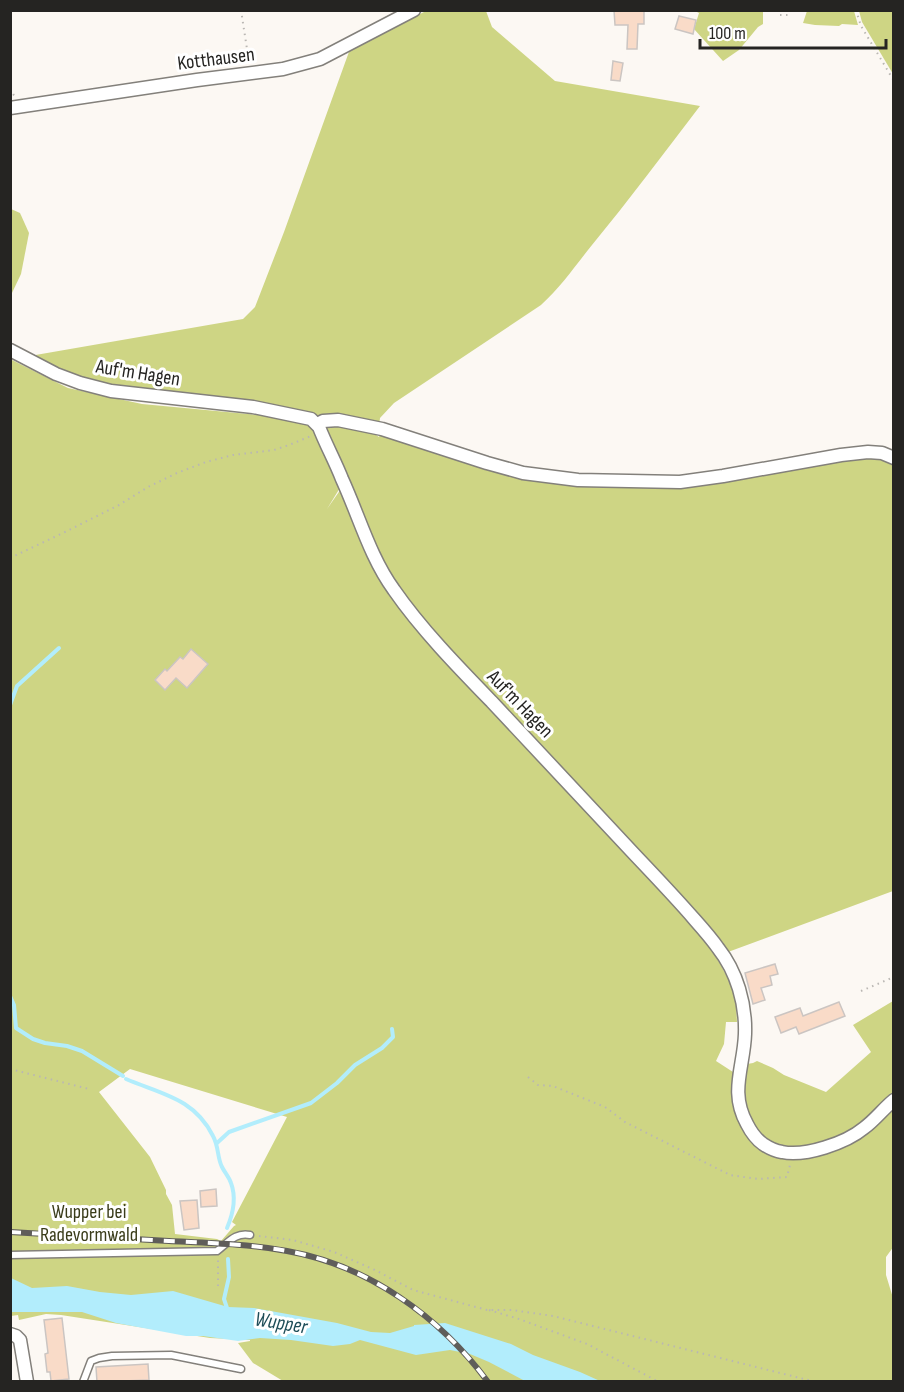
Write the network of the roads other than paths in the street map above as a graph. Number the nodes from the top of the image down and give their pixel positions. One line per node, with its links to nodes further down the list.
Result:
1 (414, 10): 2 (street, Kotthausen)
2 (10, 108)
3 (10, 350): 4 (street, Auf'm Hagen)
4 (319, 429): 5 (street); 6 (street, Auf'm Hagen)
5 (894, 458)
6 (894, 1100)
7 (250, 1234): 8 (lane)
8 (10, 1255)
9 (10, 1334): 11 (street)
10 (241, 1369): 12 (lane)
11 (27, 1382)
12 (83, 1382)

